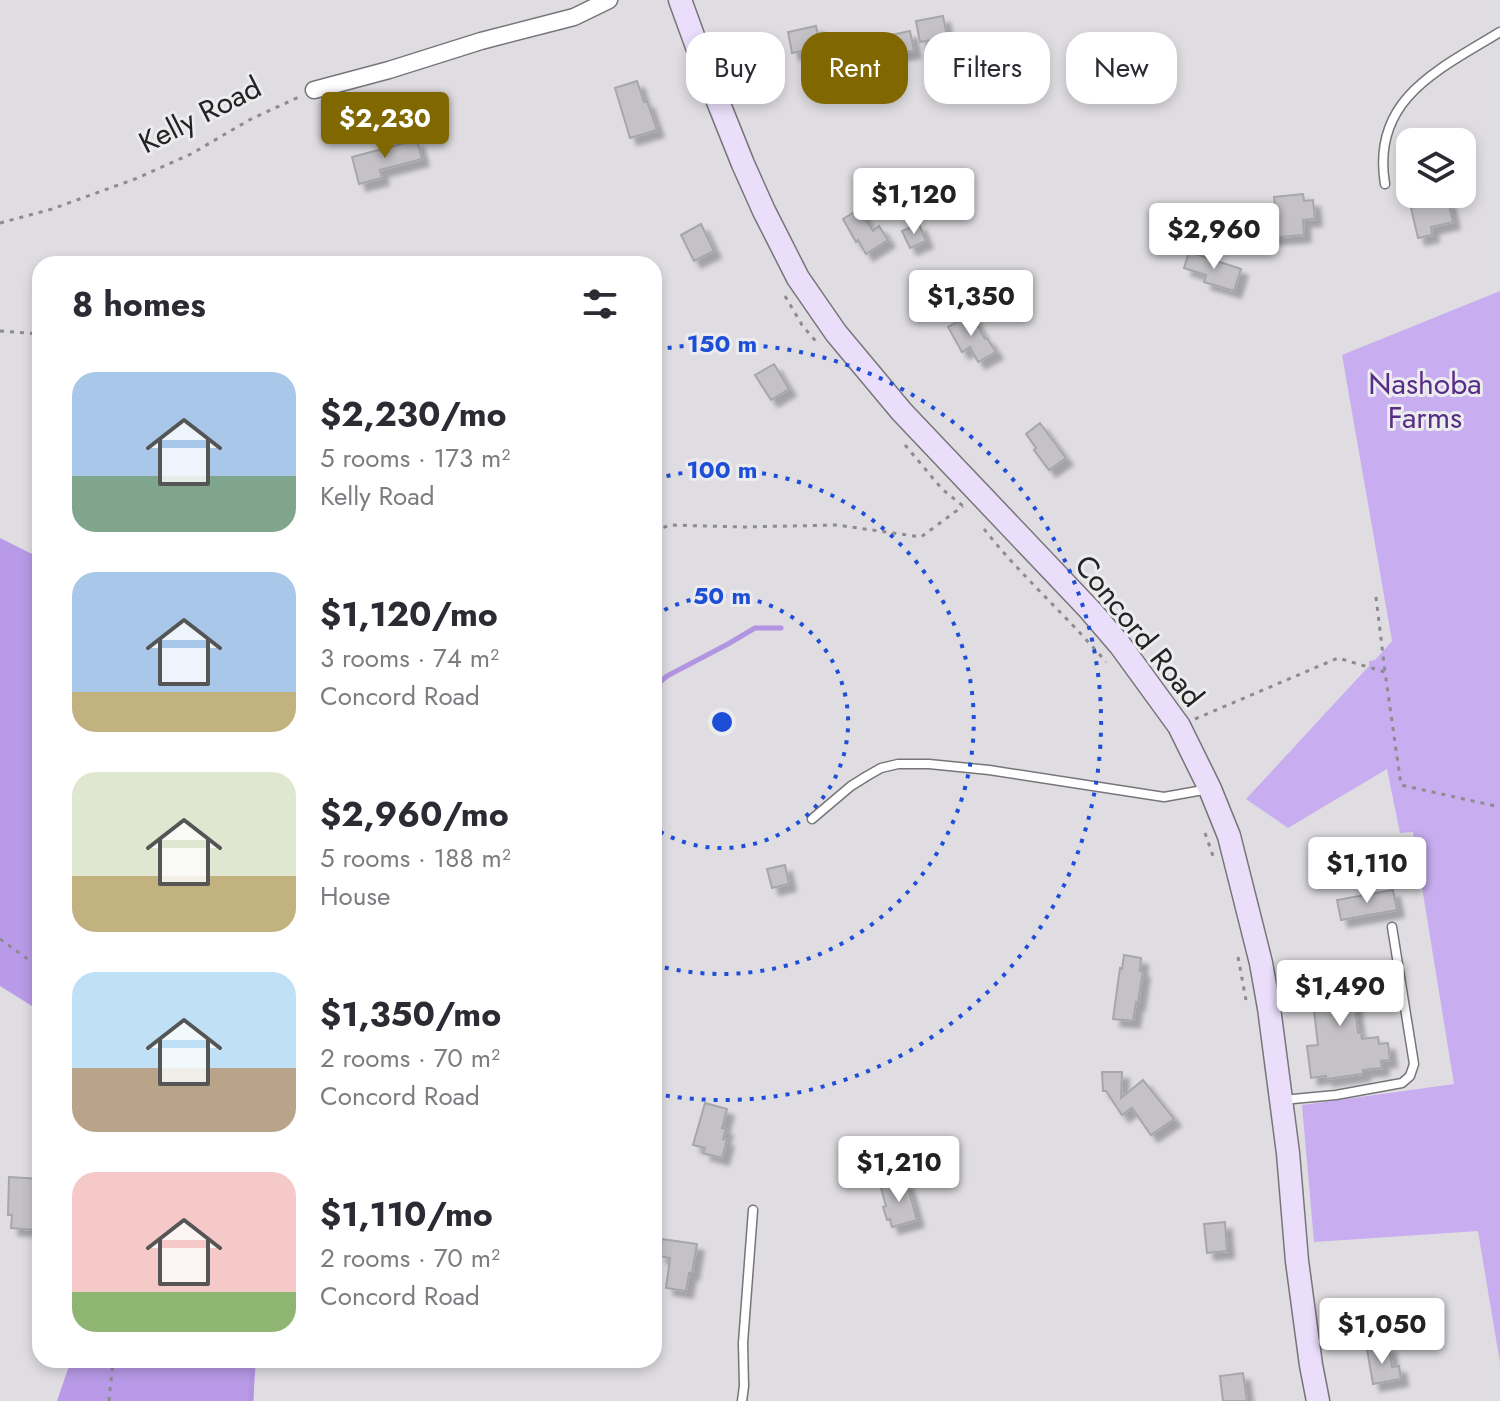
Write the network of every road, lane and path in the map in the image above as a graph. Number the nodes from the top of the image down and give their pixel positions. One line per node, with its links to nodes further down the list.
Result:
1 (609, 0): 4 (street)
2 (680, 0): 17 (main road, Concord Road)
3 (1500, 32): 5 (lane)
4 (314, 90): 6 (path, Kelly Road)
5 (1385, 184)
6 (0, 223)
7 (780, 287): 10 (path)
8 (0, 331): 9 (path)
9 (32, 333)
10 (819, 345)
11 (903, 443): 12 (path)
12 (662, 528)
13 (983, 528): 15 (path)
14 (1376, 597): 16 (path)
15 (1113, 670)
16 (1385, 672): 17 (path); 19 (path)
17 (1179, 726): 18 (main road, Concord Road)
18 (1210, 789): 20 (lane); 28 (main road, Concord Road)
19 (1500, 807)
20 (812, 819)
21 (1203, 825): 22 (path)
22 (1216, 868)
23 (1392, 927): 28 (lane)
24 (0, 939): 26 (path)
25 (1236, 947): 27 (path)
26 (32, 962)
27 (1247, 1002)
28 (1281, 1100): 33 (main road, Concord Road)
29 (753, 1210): 32 (lane)
30 (112, 1368): 31 (path)
31 (109, 1401)
32 (742, 1401)
33 (1318, 1401)

